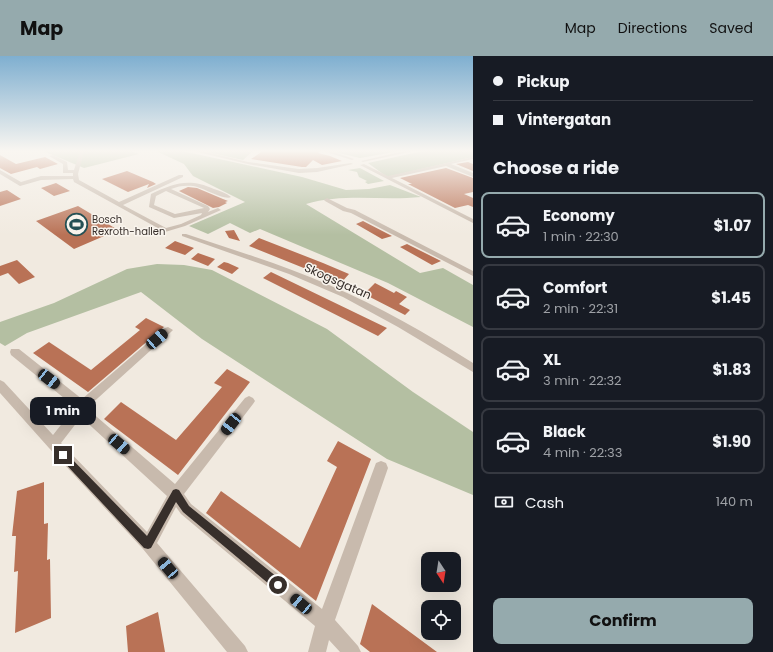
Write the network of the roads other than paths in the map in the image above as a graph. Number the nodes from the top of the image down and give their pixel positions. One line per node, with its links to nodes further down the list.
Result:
1 (11, 179): 2 (street)
2 (38, 179)
3 (77, 179): 9 (street)
4 (175, 179): 9 (street)
5 (389, 179): 12 (street)
6 (166, 189): 7 (street); 11 (street); 11 (street)
7 (228, 197)
8 (327, 200): 14 (street)
9 (118, 205): 11 (street)
10 (218, 210): 11 (street)
11 (204, 213)
12 (471, 219)
13 (184, 235): 17 (street, Skogsgatan)
14 (472, 273)
15 (168, 330): 20 (street)
16 (15, 352): 20 (street)
17 (473, 368)
18 (0, 385): 21 (street)
19 (249, 401): 23 (street)
20 (82, 406): 21 (street); 23 (street)
21 (53, 444): 24 (street)
22 (381, 468): 25 (street)
23 (176, 494): 24 (street); 25 (street)
24 (148, 544): 26 (street)
25 (325, 623): 27 (street); 28 (street)
26 (239, 652)
27 (317, 652)
28 (352, 652)

